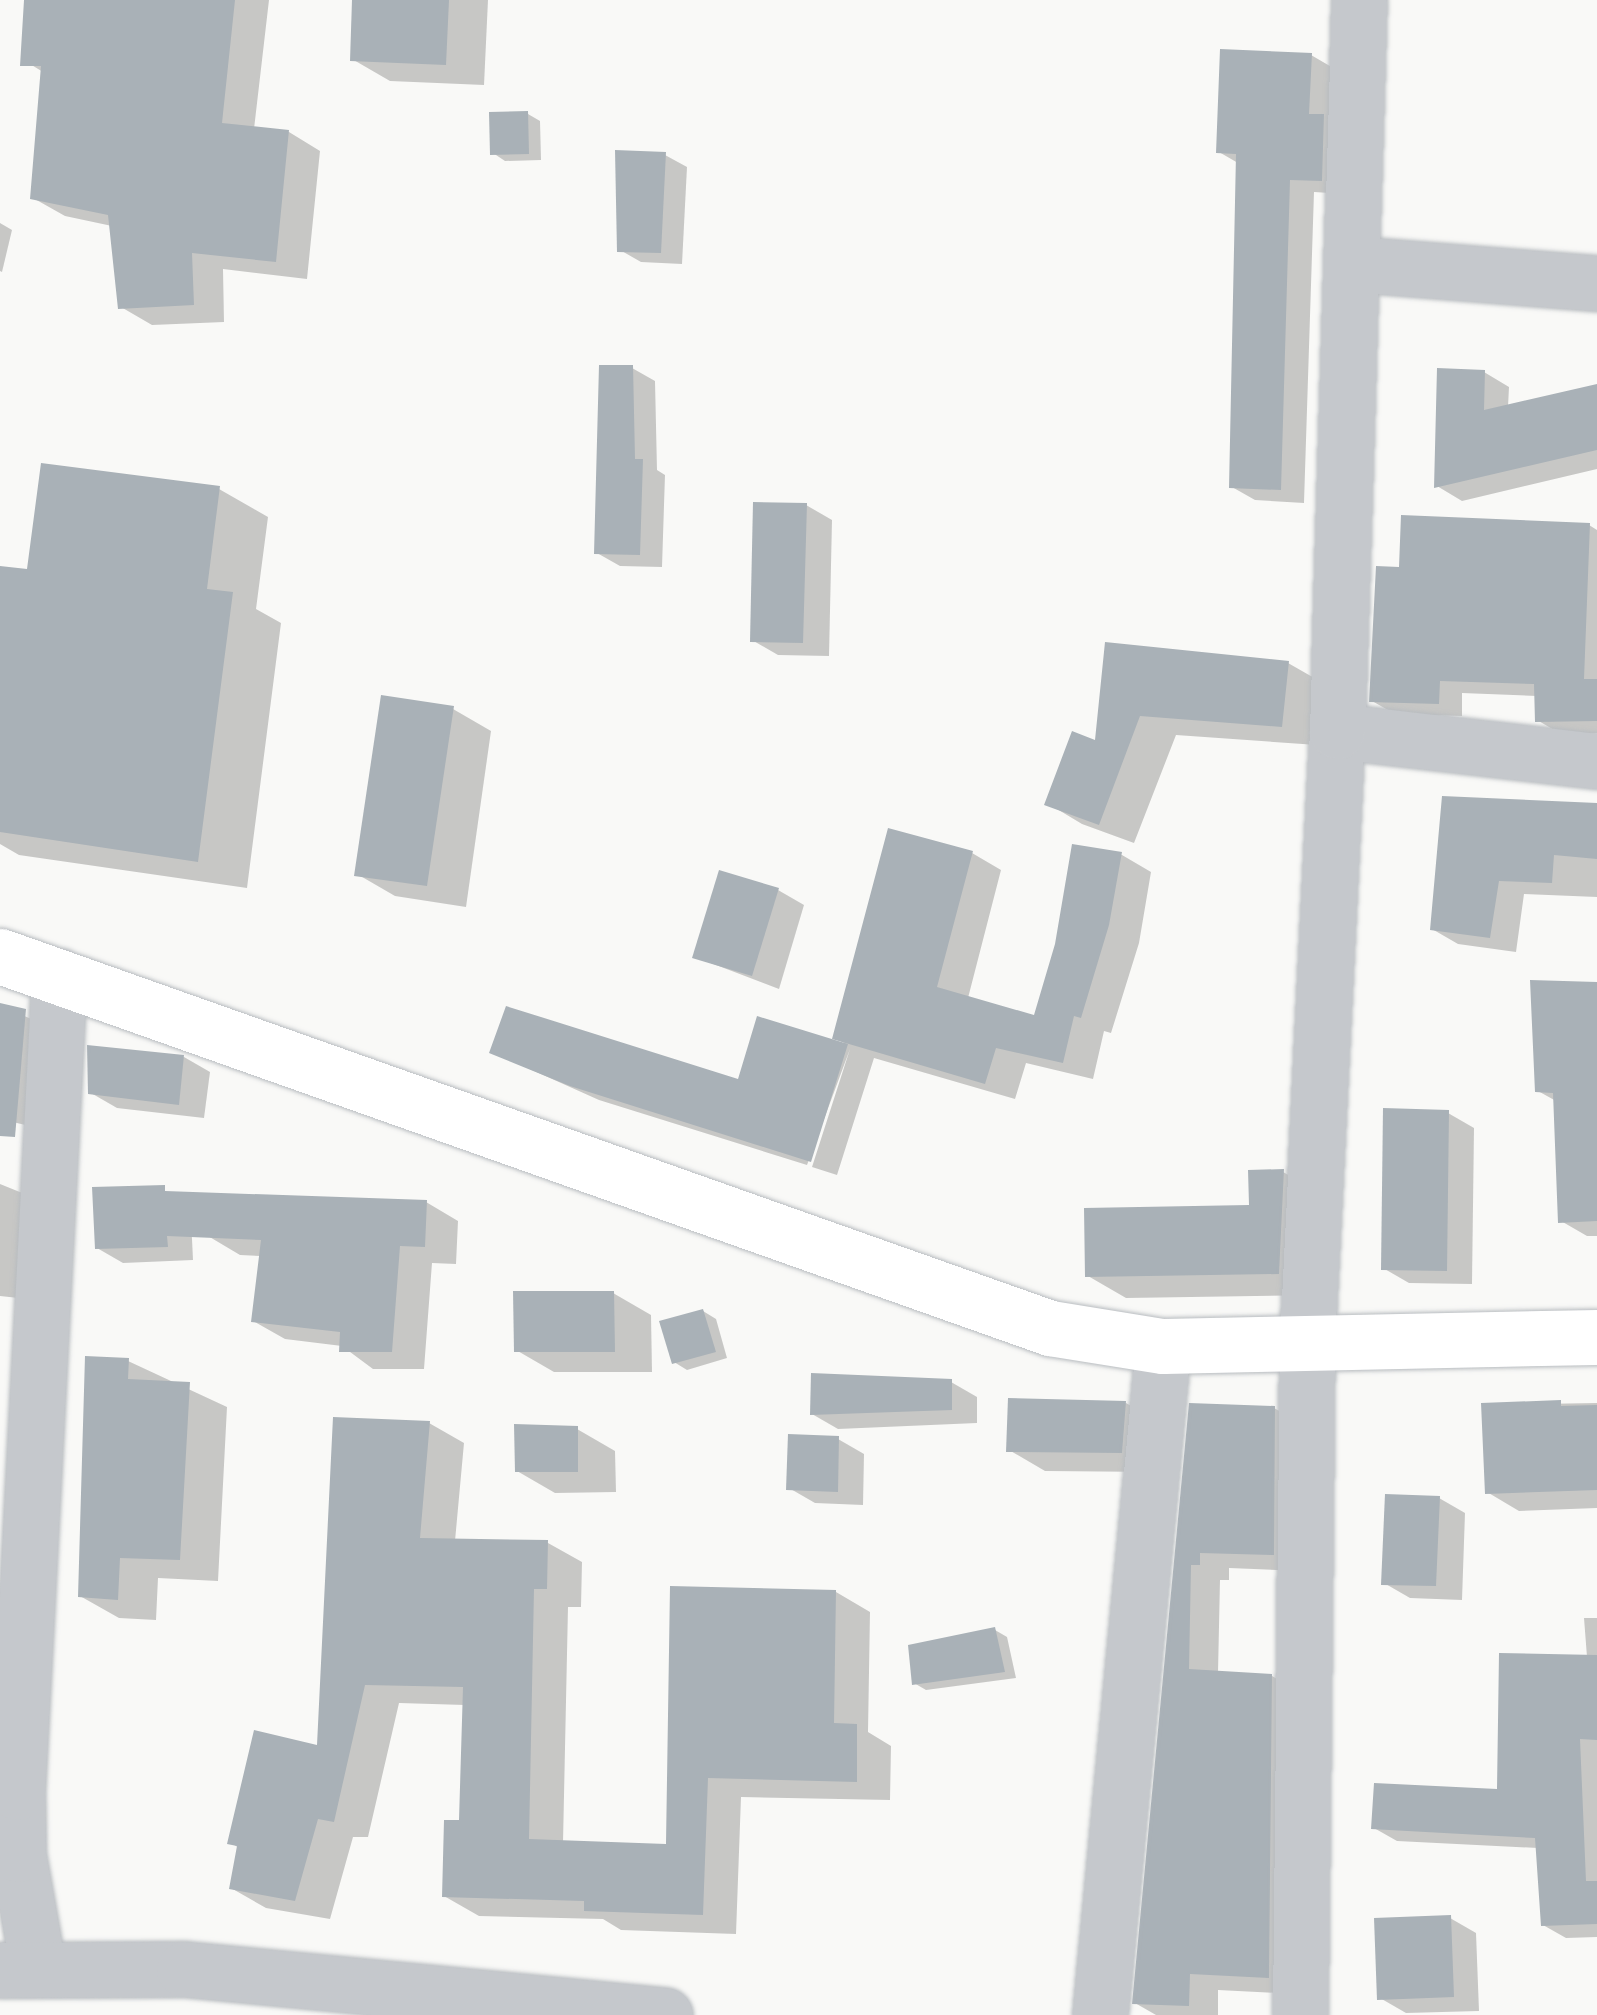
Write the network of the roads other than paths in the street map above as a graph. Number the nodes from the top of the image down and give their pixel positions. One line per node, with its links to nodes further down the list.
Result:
1 (1358, 0): 2 (street)
2 (1354, 264): 3 (street); 4 (street)
3 (1597, 283)
4 (1336, 731): 5 (street); 9 (street)
5 (1597, 761)
6 (0, 956): 7 (main road)
7 (59, 976): 10 (main road); 11 (street)
8 (1597, 1337): 9 (main road)
9 (1307, 1340): 10 (main road); 15 (street)
10 (1163, 1346): 14 (street)
11 (19, 1969): 12 (street)
12 (398, 2000): 13 (street)
13 (666, 2015)
14 (1100, 2015)
15 (1300, 2015)

